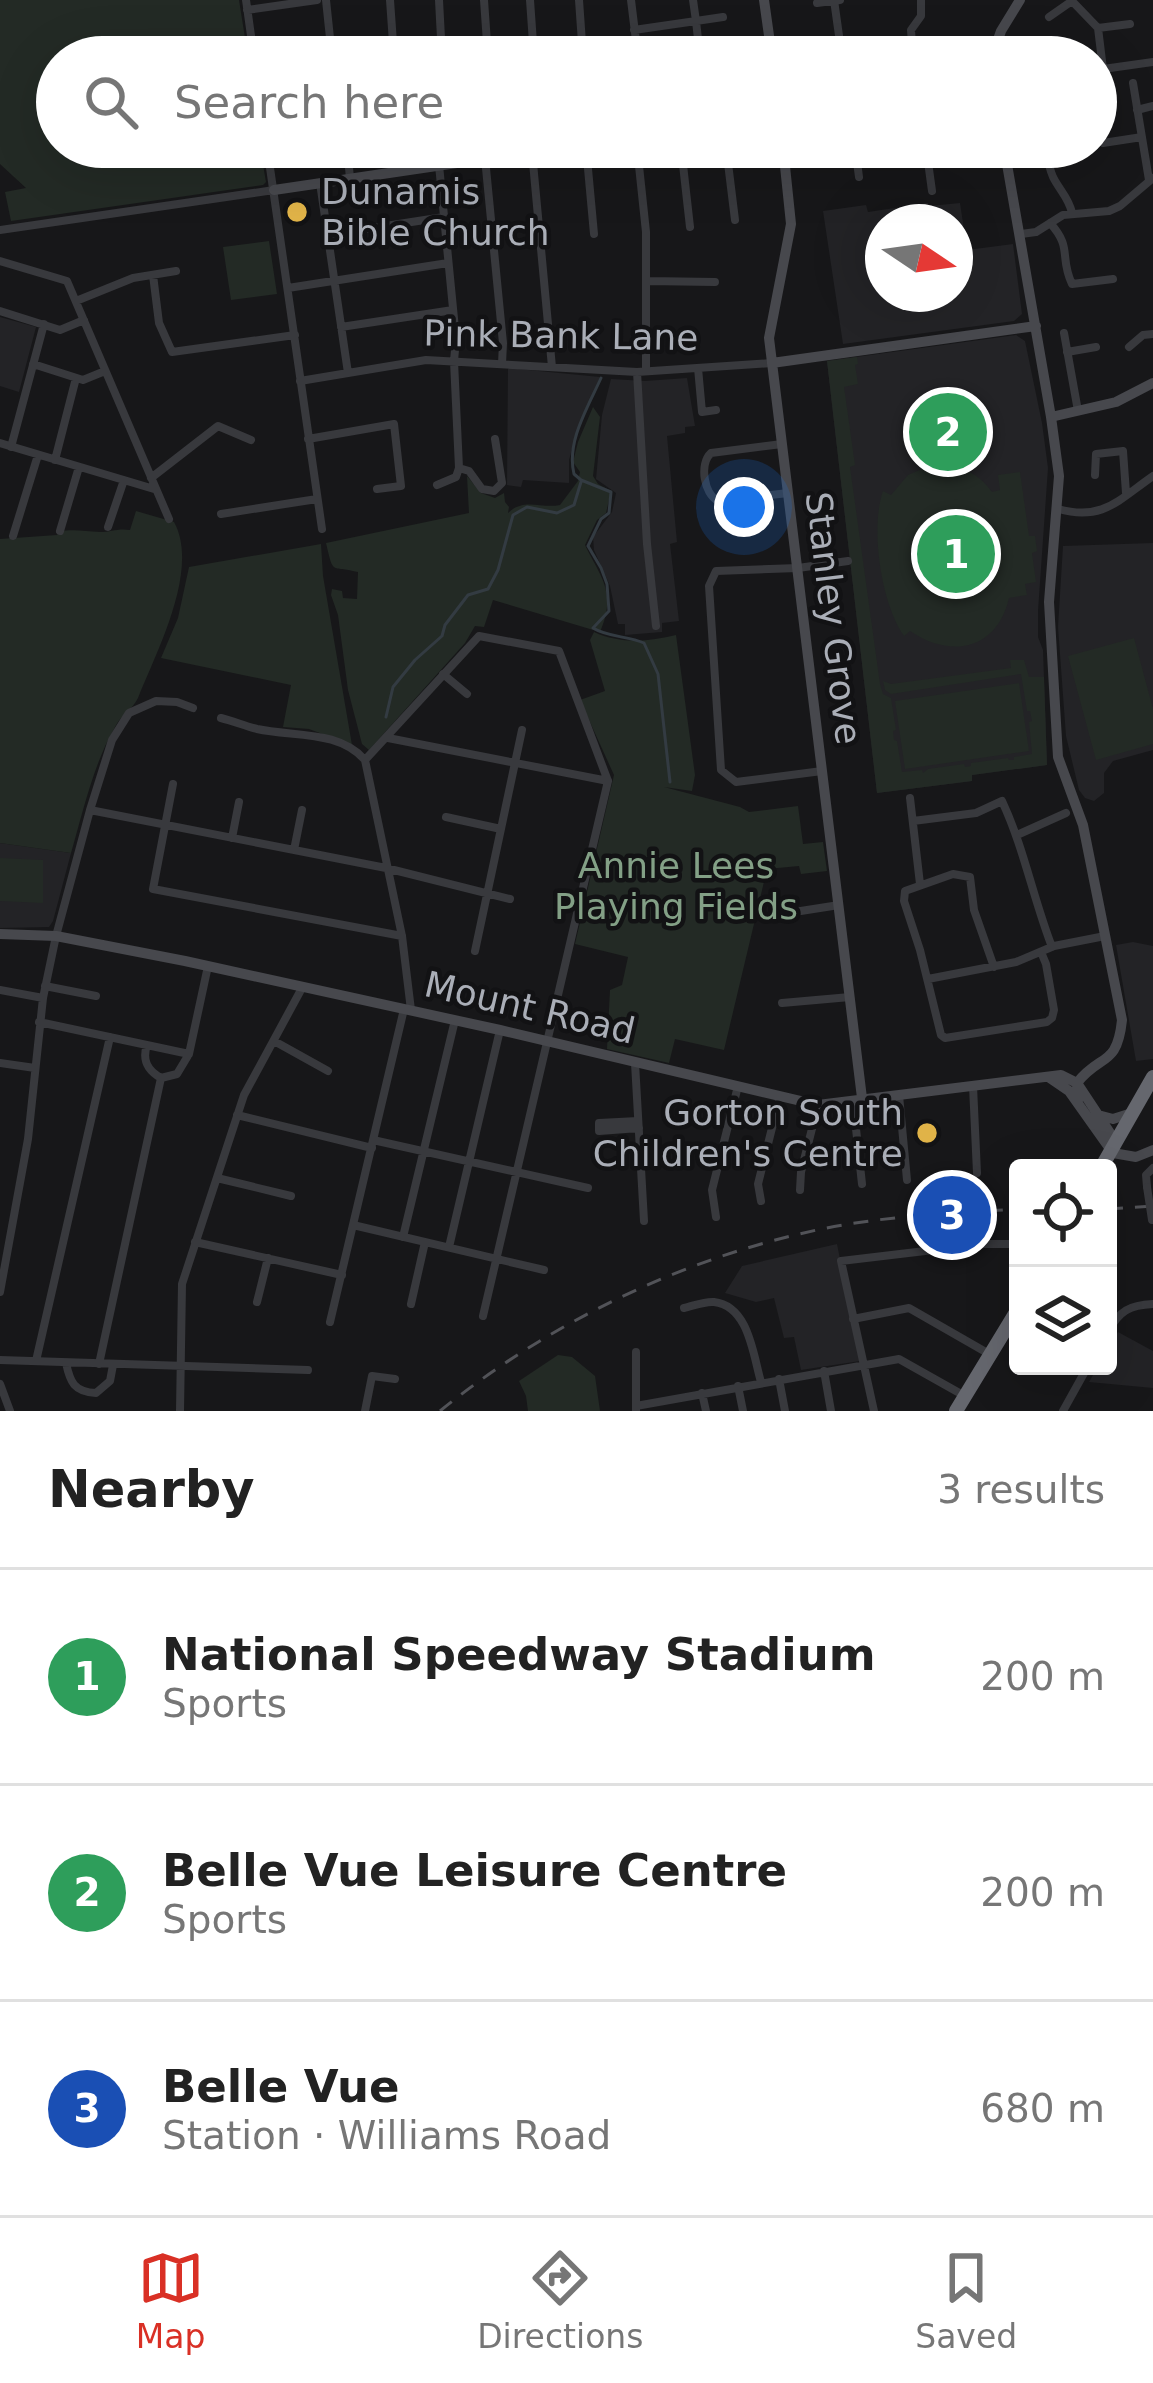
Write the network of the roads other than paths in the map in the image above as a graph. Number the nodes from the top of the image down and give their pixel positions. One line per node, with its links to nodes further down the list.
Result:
1 (322, 0): 14 (street); 24 (street)
2 (391, 0): 25 (street)
3 (439, 0): 26 (street)
4 (484, 0): 27 (street)
5 (530, 0): 28 (street)
6 (579, 0): 29 (street)
7 (631, 0): 22 (street)
8 (693, 0): 19 (street)
9 (764, 0): 32 (street)
10 (836, 0): 15 (street); 33 (street)
11 (921, 0): 34 (street)
12 (1020, 0): 35 (street)
13 (1072, 0): 17 (street); 21 (street)
14 (300, 1): 16 (street)
15 (817, 3)
16 (247, 5): 23 (street)
17 (1048, 16)
18 (723, 17): 19 (street)
19 (696, 21): 22 (street); 31 (street)
20 (1130, 23): 21 (street)
21 (1098, 28): 36 (street)
22 (634, 30): 30 (street)
23 (251, 36)
24 (328, 36)
25 (393, 36)
26 (441, 36)
27 (487, 36)
28 (533, 36)
29 (582, 36)
30 (635, 36)
31 (698, 36)
32 (769, 36)
33 (840, 36)
34 (911, 36)
35 (998, 36)
36 (1098, 36)
37 (1153, 62): 38 (street)
38 (1117, 67)
39 (1133, 83): 41 (street)
40 (1153, 106): 41 (street)
41 (1137, 110): 42 (street)
42 (1142, 137): 43 (street); 63 (street)
43 (1117, 141)
44 (270, 168): 65 (street)
45 (349, 168): 62 (street)
46 (401, 168): 60 (street)
47 (416, 168): 60 (street)
48 (445, 168): 68 (street)
49 (492, 168): 101 (street)
50 (538, 168): 102 (street)
51 (588, 168): 73 (street)
52 (640, 168): 82 (street)
53 (683, 168): 71 (street)
54 (729, 168): 69 (street)
55 (785, 168): 99 (street, Stanley Grove)
56 (858, 168): 61 (street)
57 (929, 168): 66 (street)
58 (1008, 168): 74 (street)
59 (1050, 168): 67 (street)
60 (401, 171): 62 (street)
61 (859, 177)
62 (350, 178): 64 (street)
63 (1151, 180): 67 (street)
64 (320, 183): 65 (street); 75 (street)
65 (274, 190): 72 (street); 84 (street)
66 (932, 191)
67 (1072, 213): 70 (street)
68 (444, 218): 75 (street); 77 (street)
69 (735, 220)
70 (1050, 224): 74 (street); 80 (street)
71 (690, 227)
72 (0, 230)
73 (594, 234)
74 (1021, 234): 90 (street)
75 (328, 235): 81 (street)
76 (0, 261): 85 (street)
77 (448, 263): 81 (street); 87 (street)
78 (176, 271): 79 (street)
79 (153, 275): 85 (street); 94 (street)
80 (1113, 279)
81 (334, 280): 84 (street); 91 (street)
82 (647, 281): 83 (street); 105 (street)
83 (715, 282)
84 (288, 288): 94 (street)
85 (76, 301): 88 (street)
86 (0, 310): 89 (street)
87 (453, 310): 91 (street); 98 (street)
88 (84, 320): 89 (street); 104 (street)
89 (44, 324): 100 (street)
90 (1036, 326): 99 (street, Pink Bank Lane); 112 (street)
91 (341, 327): 106 (street)
92 (1064, 333): 97 (street)
93 (1153, 334): 96 (street)
94 (295, 335): 108 (street)
95 (1096, 347): 97 (street)
96 (1129, 347)
97 (1067, 352): 111 (street)
98 (454, 362): 101 (street, Pink Bank Lane); 106 (street, Pink Bank Lane); 122 (street)
99 (772, 363): 103 (street, Pink Bank Lane); 117 (street, Stanley Grove)
100 (33, 364): 107 (street); 118 (street)
101 (502, 364): 102 (street, Pink Bank Lane)
102 (552, 368): 105 (street, Pink Bank Lane)
103 (698, 368): 105 (street, Pink Bank Lane); 110 (street)
104 (105, 370): 107 (street); 125 (street)
105 (642, 372): 142 (street)
106 (348, 373): 108 (street, Pink Bank Lane)
107 (76, 378): 120 (street)
108 (299, 381): 113 (street)
109 (1153, 383): 111 (street)
110 (716, 410)
111 (1078, 411): 112 (street)
112 (1051, 417): 133 (street)
113 (308, 439): 128 (street); 132 (street)
114 (251, 440): 125 (street)
115 (495, 440): 122 (street)
116 (0, 443): 118 (street)
117 (782, 444): 130 (street, Stanley Grove); 130 (street)
118 (11, 446): 119 (street)
119 (38, 454): 120 (street); 139 (street)
120 (55, 460): 121 (street)
121 (80, 467): 126 (street); 138 (street)
122 (459, 468): 127 (street)
123 (1095, 475): 131 (street)
124 (1153, 476): 131 (street)
125 (151, 478): 129 (street)
126 (124, 480): 129 (street); 136 (street)
127 (437, 485)
128 (376, 489)
129 (155, 490): 135 (street)
130 (788, 493): 141 (street, Stanley Grove)
131 (1126, 494): 133 (street)
132 (317, 500): 134 (street); 137 (street)
133 (1058, 508): 175 (street)
134 (221, 514)
135 (169, 519)
136 (109, 527)
137 (322, 529)
138 (60, 531)
139 (13, 536)
140 (848, 561): 141 (street)
141 (798, 568): 151 (street, Stanley Grove); 151 (street)
142 (656, 626)
143 (443, 674): 144 (street); 148 (street); 152 (street)
144 (467, 694)
145 (193, 708): 156 (street)
146 (220, 718): 149 (street)
147 (522, 730): 150 (street)
148 (386, 738): 149 (street); 150 (street)
149 (365, 760): 166 (street)
150 (514, 765): 152 (street); 162 (street)
151 (822, 770): 170 (street, Stanley Grove)
152 (608, 781): 195 (street)
153 (173, 784): 161 (street)
154 (910, 798): 160 (street)
155 (239, 802): 164 (street)
156 (90, 810): 161 (street); 173 (street)
157 (302, 810): 165 (street)
158 (1066, 812): 163 (street)
159 (446, 817): 162 (street)
160 (913, 821): 163 (street); 167 (street)
161 (166, 825): 164 (street); 174 (street)
162 (501, 829): 168 (street)
163 (1017, 835): 176 (street)
164 (232, 838): 165 (street)
165 (294, 850): 166 (street)
166 (386, 868): 168 (street); 174 (street)
167 (920, 884): 180 (street); 181 (street)
168 (487, 893): 169 (street); 177 (street)
169 (510, 898)
170 (838, 905): 171 (street); 186 (street, Stanley Grove)
171 (788, 913)
172 (0, 934): 173 (street, Mount Road)
173 (56, 936): 179 (street, Mount Road); 182 (street)
174 (402, 936): 189 (street)
175 (1107, 936): 176 (street); 205 (street)
176 (1052, 947): 178 (street)
177 (475, 950)
178 (1041, 952): 180 (street); 181 (street)
179 (208, 966): 183 (street, Mount Road); 197 (street)
180 (994, 967): 181 (street)
181 (928, 979)
182 (45, 986): 185 (street); 187 (street)
183 (302, 988): 189 (street, Mount Road); 194 (street)
184 (0, 990): 187 (street)
185 (96, 996)
186 (850, 997): 188 (street); 210 (street, Stanley Grove)
187 (43, 998): 191 (street)
188 (782, 1003)
189 (408, 1010): 190 (street, Mount Road); 216 (street)
190 (455, 1020): 192 (street, Mount Road); 219 (street)
191 (39, 1022): 193 (street); 200 (street)
192 (500, 1030): 195 (street, Mount Road); 221 (street)
193 (110, 1037): 196 (street); 258 (street)
194 (274, 1041): 201 (street); 214 (street)
195 (545, 1041): 199 (street, Mount Road); 223 (street)
196 (147, 1045): 197 (street); 204 (street)
197 (189, 1054): 204 (street)
198 (0, 1063): 200 (street)
199 (635, 1063): 207 (street, Mount Road); 233 (street)
200 (35, 1068): 245 (street)
201 (328, 1071)
202 (1047, 1077): 205 (street, Mount Road); 206 (street, Mount Road); 211 (street)
203 (1153, 1077): 213 (highway)
204 (161, 1078): 260 (street)
205 (1077, 1083): 211 (street); 215 (street)
206 (974, 1084): 208 (street, Mount Road); 224 (street)
207 (737, 1086): 209 (street, Mount Road); 232 (street)
208 (898, 1094): 210 (street, Mount Road); 226 (street)
209 (780, 1096): 212 (street, Mount Road); 231 (street)
210 (857, 1099): 212 (street, Mount Road); 227 (street)
211 (1078, 1103): 217 (street)
212 (818, 1105): 229 (street)
213 (1132, 1113): 215 (street); 217 (highway)
214 (237, 1115): 216 (street); 225 (street)
215 (1098, 1115): 217 (street)
216 (372, 1144): 219 (street); 235 (street)
217 (1113, 1147): 218 (street); 220 (highway)
218 (1153, 1150)
219 (424, 1151): 221 (street); 236 (street)
220 (1106, 1159)
221 (470, 1162): 223 (street); 240 (street)
222 (1150, 1170): 234 (street, bridge)
223 (515, 1172): 228 (street); 242 (street)
224 (976, 1174)
225 (216, 1178): 230 (street); 237 (street)
226 (907, 1180)
227 (862, 1184)
228 (588, 1189)
229 (800, 1190)
230 (291, 1196)
231 (761, 1202)
232 (716, 1217)
233 (644, 1221)
234 (1152, 1224)
235 (353, 1225): 236 (street); 244 (street)
236 (403, 1237): 238 (street)
237 (196, 1241): 241 (street); 263 (street)
238 (425, 1242): 240 (street); 247 (street)
239 (1009, 1244): 252 (street)
240 (449, 1247): 242 (street)
241 (268, 1258): 244 (street); 246 (street)
242 (495, 1258): 243 (street); 250 (street)
243 (544, 1270)
244 (341, 1276): 253 (street)
245 (0, 1292)
246 (257, 1302)
247 (410, 1304)
248 (1153, 1304): 251 (street)
249 (684, 1308): 269 (street)
250 (483, 1316)
251 (1117, 1316)
252 (853, 1319): 256 (street); 261 (street)
253 (330, 1322)
254 (1009, 1324): 256 (highway)
255 (636, 1352): 274 (street)
256 (991, 1355): 273 (highway)
257 (0, 1360): 258 (street)
258 (36, 1361): 259 (street)
259 (66, 1363): 260 (street); 262 (street)
260 (99, 1364): 262 (street)
261 (863, 1364): 265 (street); 273 (street); 282 (street)
262 (112, 1365): 263 (street)
263 (180, 1366): 264 (street); 275 (street)
264 (308, 1370)
265 (824, 1371): 268 (street); 281 (street)
266 (1083, 1375): 284 (street)
267 (395, 1379): 277 (street)
268 (779, 1379): 269 (street); 280 (street)
269 (761, 1382): 271 (street)
270 (0, 1384): 276 (street)
271 (738, 1386): 272 (street); 279 (street)
272 (702, 1393): 274 (street); 278 (street)
273 (966, 1403): 283 (highway)
274 (636, 1408)
275 (178, 1410)
276 (10, 1411)
277 (365, 1411)
278 (706, 1411)
279 (743, 1411)
280 (785, 1411)
281 (831, 1411)
282 (874, 1411)
283 (956, 1411)
284 (1063, 1411)

